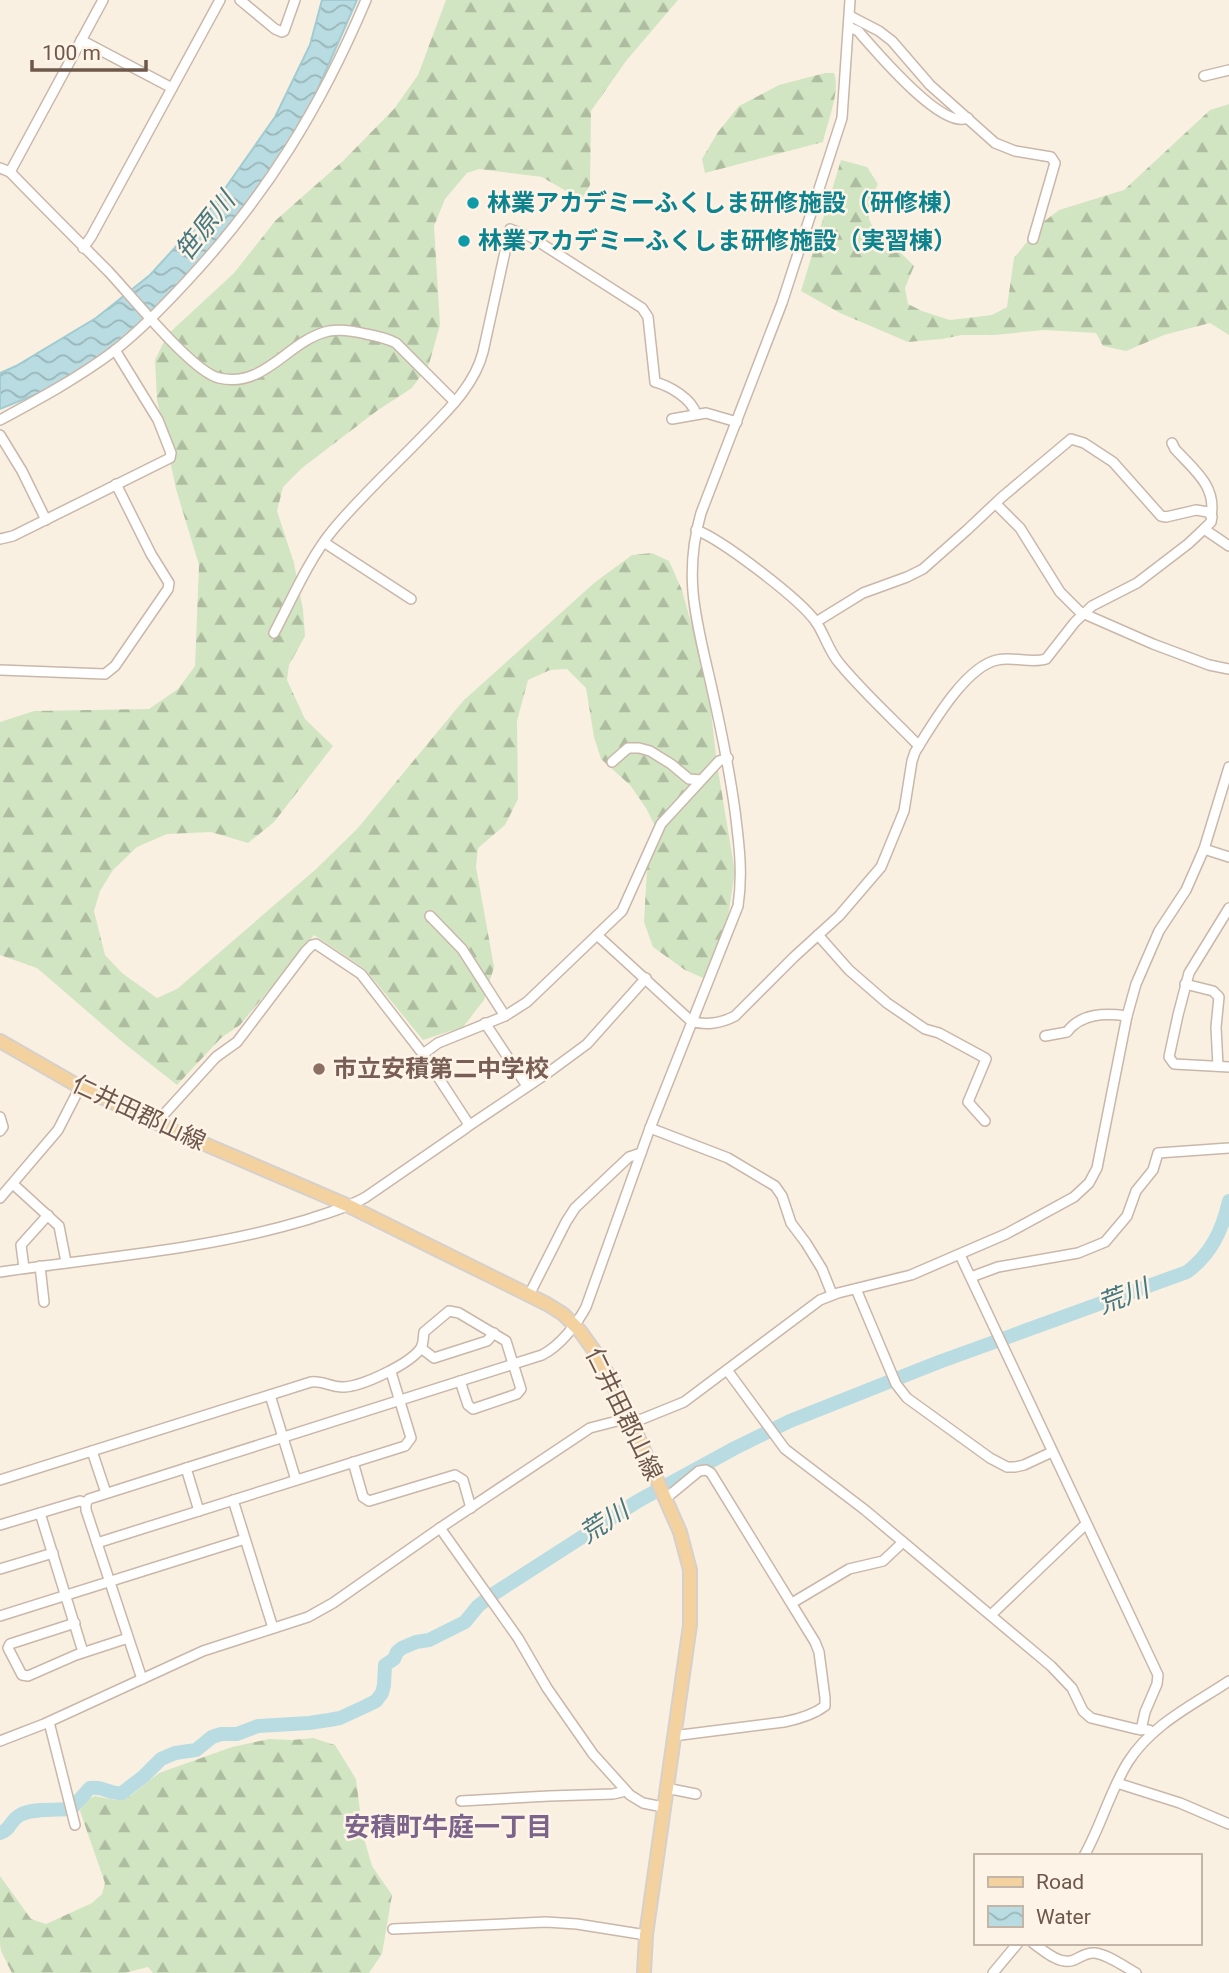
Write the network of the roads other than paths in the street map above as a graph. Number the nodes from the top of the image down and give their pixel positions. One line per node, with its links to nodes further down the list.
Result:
1 (103, 0): 9 (street)
2 (220, 0): 12 (street)
3 (240, 0): 4 (street)
4 (295, 0)
5 (366, 0): 18 (street)
6 (850, 0): 7 (street)
7 (850, 16): 8 (street); 13 (street)
8 (849, 27): 13 (street); 24 (street)
9 (81, 40): 12 (street); 15 (street)
10 (1229, 70): 11 (street)
11 (1204, 76)
12 (172, 88): 17 (street)
13 (968, 118): 16 (street)
14 (0, 168): 15 (street)
15 (10, 172): 17 (street)
16 (1034, 239)
17 (83, 247): 18 (street)
18 (150, 318): 19 (street); 20 (street)
19 (115, 350): 23 (street); 27 (street)
20 (455, 402): 21 (street); 34 (street)
21 (696, 414): 22 (street); 24 (street)
22 (672, 419)
23 (0, 420)
24 (737, 422): 32 (street)
25 (0, 435): 30 (street)
26 (1172, 443): 29 (street)
27 (116, 484): 30 (street); 41 (street)
28 (996, 504): 29 (street); 37 (street); 38 (street)
29 (1211, 516): 31 (street)
30 (46, 520): 33 (street)
31 (1204, 529): 35 (street); 37 (street)
32 (696, 530): 38 (street); 43 (street)
33 (0, 539)
34 (325, 543): 36 (street); 39 (street)
35 (1229, 546)
36 (411, 598)
37 (1083, 614): 40 (street); 42 (street)
38 (816, 622): 42 (street)
39 (274, 633)
40 (1229, 669)
41 (0, 670)
42 (919, 746): 52 (street)
43 (727, 758): 46 (street); 57 (street)
44 (612, 762): 46 (street)
45 (1229, 767): 47 (street)
46 (701, 780): 51 (street)
47 (1204, 849): 48 (street); 56 (street)
48 (1229, 857)
49 (1229, 908): 54 (street)
50 (430, 916): 55 (street)
51 (597, 934): 53 (street); 55 (street)
52 (818, 935): 57 (street); 67 (street)
53 (646, 978): 57 (street); 64 (street)
54 (1185, 984): 62 (street); 62 (street)
55 (505, 1016): 58 (street)
56 (1127, 1016): 59 (street); 78 (street)
57 (691, 1021): 70 (street)
58 (485, 1023): 61 (street); 64 (street)
59 (1045, 1036)
60 (0, 1041): 65 (main road, 仁井田郡山線)
61 (423, 1054): 68 (street); 69 (street)
62 (1218, 1066): 63 (street)
63 (1229, 1067)
64 (527, 1086): 69 (street)
65 (80, 1087): 68 (main road, 仁井田郡山線); 74 (street)
66 (0, 1117): 71 (street)
67 (985, 1121)
68 (156, 1123): 76 (main road, 仁井田郡山線)
69 (467, 1127): 76 (street)
70 (650, 1128): 73 (street); 85 (street)
71 (0, 1131)
72 (1229, 1148): 83 (street)
73 (641, 1153): 86 (street); 88 (street)
74 (13, 1184): 75 (street); 77 (street)
75 (0, 1198)
76 (349, 1206): 79 (street); 86 (main road, 仁井田郡山線)
77 (48, 1214): 79 (street); 81 (street)
78 (960, 1255): 83 (street); 84 (street)
79 (66, 1262): 80 (street)
80 (40, 1266): 81 (street); 87 (street)
81 (24, 1268): 82 (street)
82 (0, 1272)
83 (971, 1277): 100 (street)
84 (856, 1289): 85 (street); 100 (street)
85 (832, 1294): 92 (street)
86 (529, 1295): 88 (main road, 仁井田郡山線)
87 (44, 1302)
88 (574, 1325): 91 (street); 97 (main road, 仁井田郡山線)
89 (494, 1333): 90 (street); 90 (street); 91 (street)
90 (421, 1348): 93 (street)
91 (513, 1365): 94 (street); 94 (street)
92 (727, 1370): 97 (street); 116 (street)
93 (391, 1372): 95 (street); 96 (street)
94 (460, 1381): 96 (street)
95 (270, 1395): 98 (street); 99 (street)
96 (400, 1400): 98 (street); 101 (street)
97 (631, 1421): 106 (main road, 仁井田郡山線); 109 (street)
98 (283, 1437): 102 (street); 104 (street)
99 (92, 1451): 103 (street); 105 (street)
100 (1052, 1452): 112 (street)
101 (353, 1462): 104 (street); 109 (street)
102 (186, 1468): 105 (street); 110 (street)
103 (0, 1480)
104 (296, 1480): 107 (street)
105 (106, 1493): 108 (street)
106 (665, 1499): 122 (street); 134 (main road, 仁井田郡山線)
107 (233, 1500): 110 (street); 115 (street)
108 (86, 1503): 111 (street); 117 (street)
109 (471, 1508): 114 (street)
110 (199, 1511): 117 (street)
111 (40, 1513): 113 (street); 118 (street)
112 (1086, 1524): 123 (street); 132 (street)
113 (0, 1525)
114 (440, 1528): 126 (street); 138 (street)
115 (245, 1539): 120 (street); 126 (street)
116 (903, 1542): 122 (street); 123 (street)
117 (97, 1543): 120 (street)
118 (53, 1553): 119 (street); 121 (street)
119 (0, 1569)
120 (110, 1582): 121 (street); 127 (street)
121 (66, 1595): 124 (street); 125 (street)
122 (792, 1604): 134 (street)
123 (991, 1615): 132 (street)
124 (0, 1616)
125 (75, 1623): 128 (street); 128 (street)
126 (273, 1628): 129 (street)
127 (128, 1638): 128 (street); 129 (street)
128 (83, 1652)
129 (142, 1679): 131 (street)
130 (1229, 1681): 133 (street)
131 (49, 1722): 135 (street); 143 (street)
132 (1142, 1730): 133 (street)
133 (1153, 1733): 136 (street)
134 (673, 1736): 137 (main road, 仁井田郡山線)
135 (0, 1741)
136 (1117, 1783): 142 (street); 144 (street)
137 (666, 1788): 139 (street); 141 (main road, 仁井田郡山線)
138 (626, 1791): 140 (street); 141 (street)
139 (696, 1794)
140 (461, 1801)
141 (663, 1807): 146 (main road, 仁井田郡山線)
142 (1229, 1824)
143 (75, 1825)
144 (1085, 1854)
145 (393, 1929): 146 (street)
146 (646, 1935): 149 (main road, 仁井田郡山線)
147 (1016, 1945): 150 (street)
148 (1036, 1945): 151 (street)
149 (644, 1973)
150 (993, 1973)
151 (1136, 1973)

